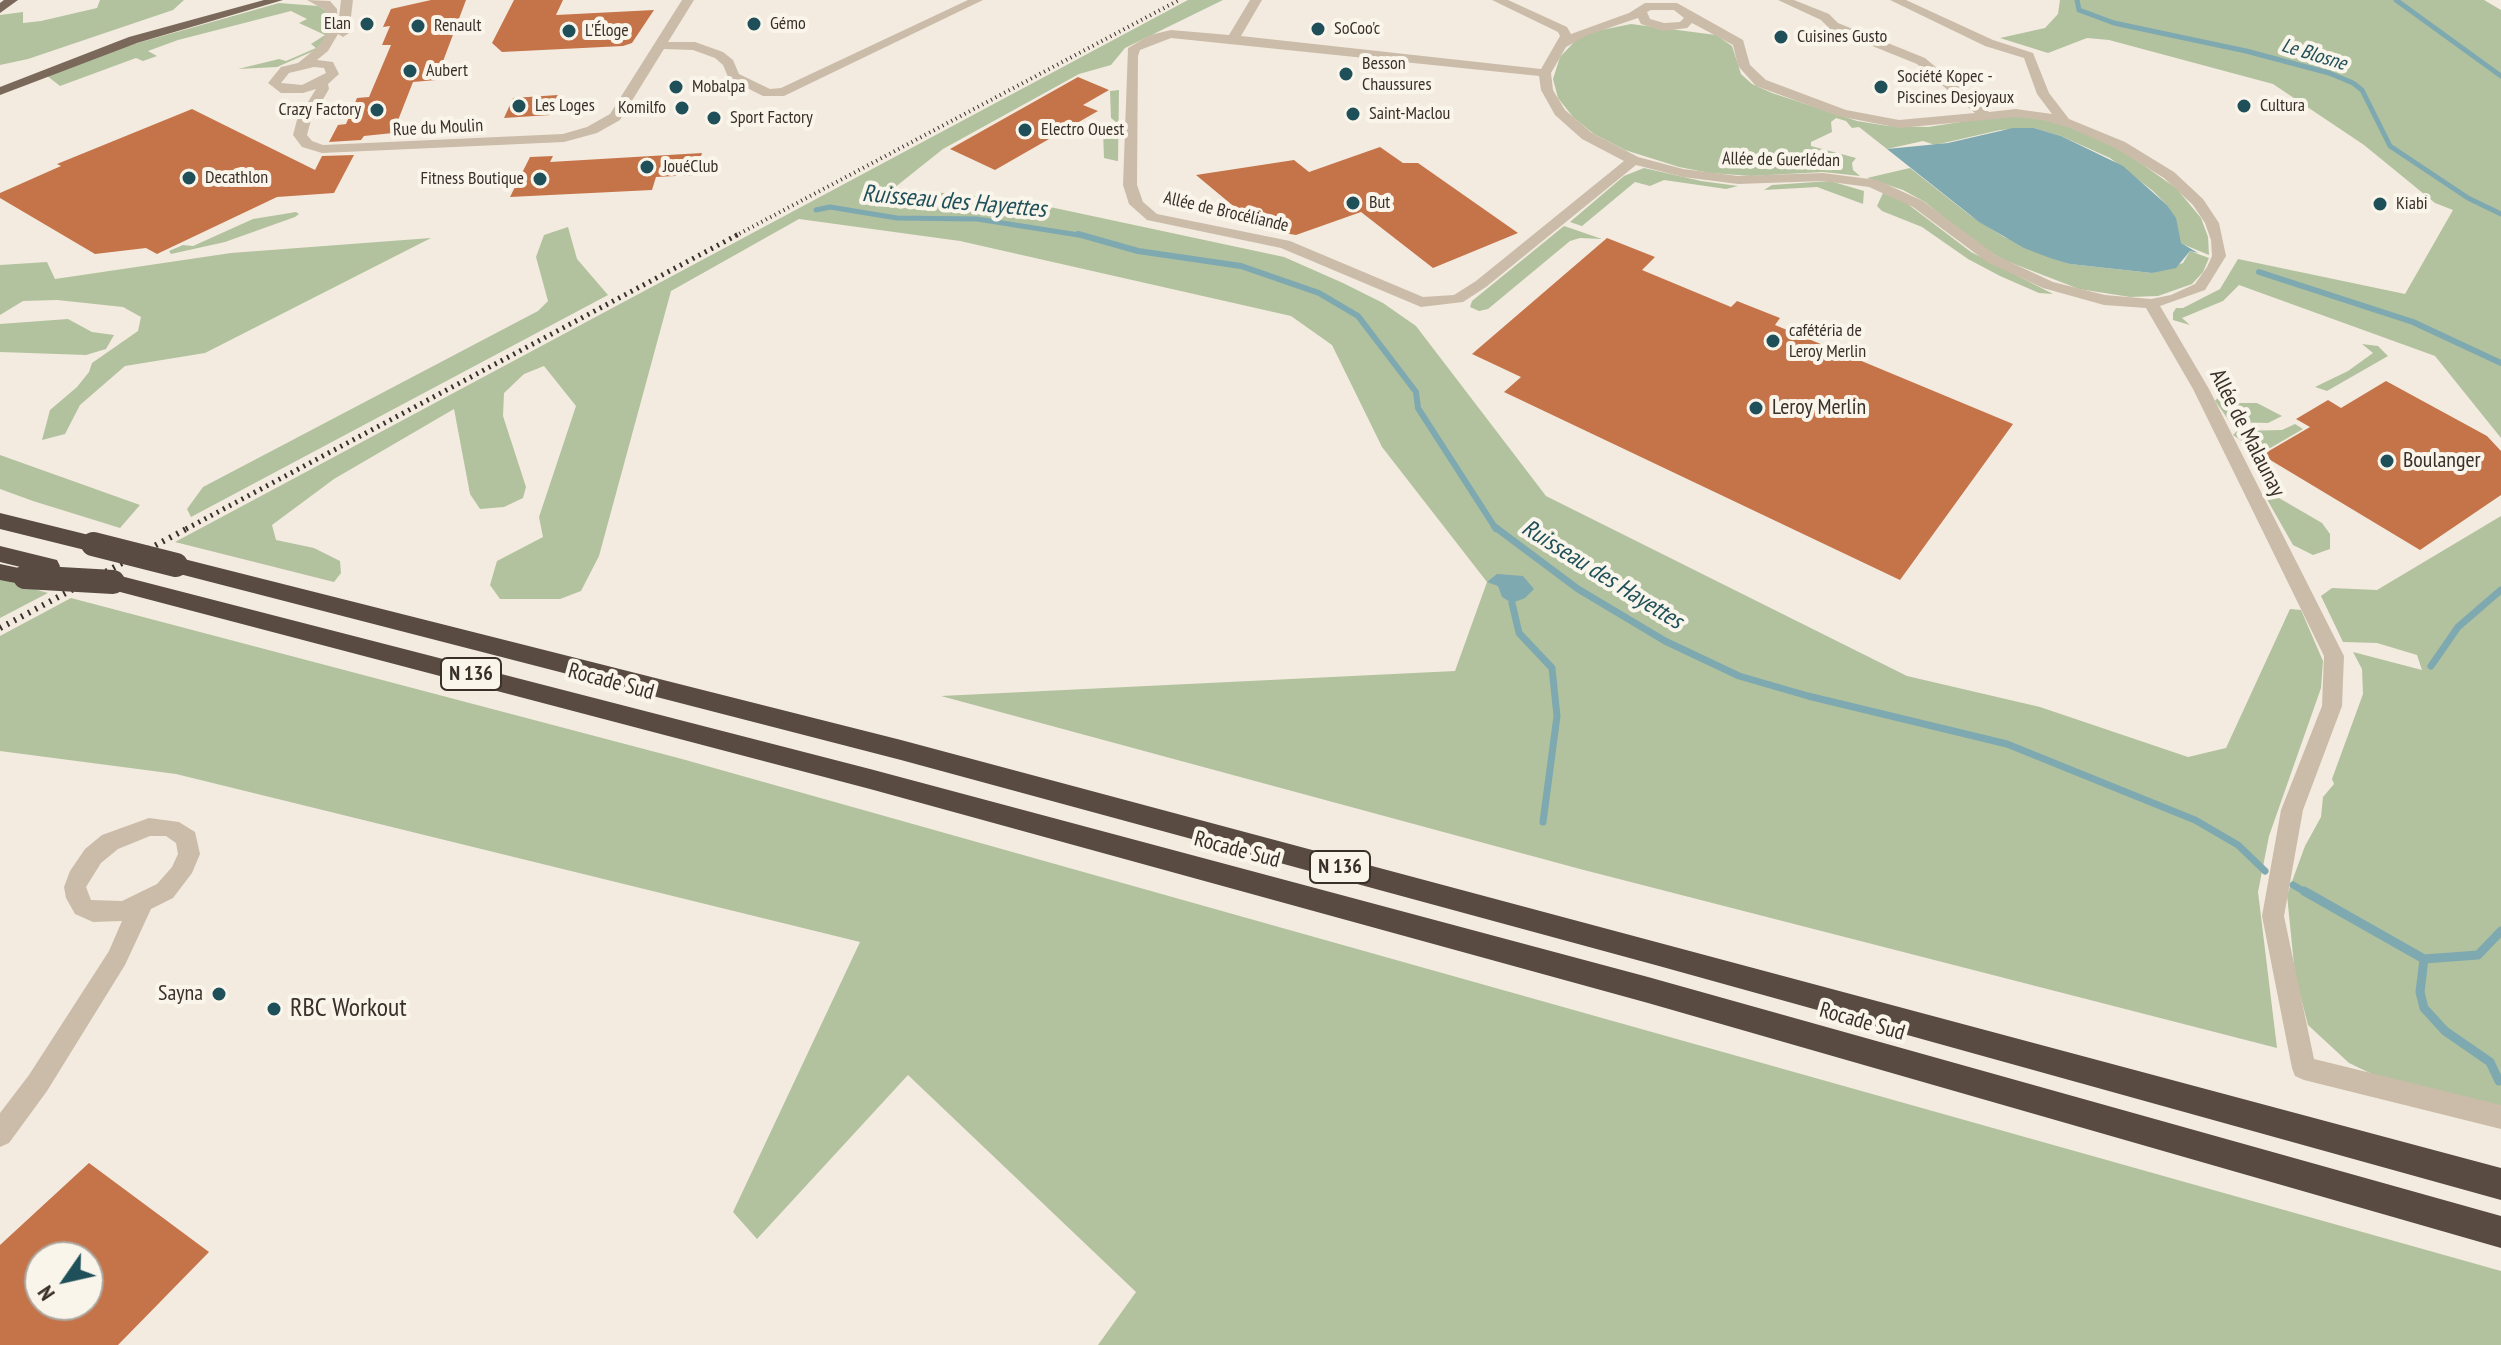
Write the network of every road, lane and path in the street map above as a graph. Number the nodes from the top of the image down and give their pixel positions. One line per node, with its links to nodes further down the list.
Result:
1 (12, 0): 15 (main road)
2 (246, 0): 24 (main road)
3 (277, 0): 27 (main road)
4 (313, 0): 22 (street)
5 (347, 0): 21 (street)
6 (688, 0): 20 (street, Rue du Moulin)
7 (977, 0): 20 (street)
8 (1256, 0): 18 (street)
9 (1498, 0): 16 (street)
10 (1696, 0): 14 (street)
11 (1784, 0): 30 (street)
12 (1896, 0): 28 (street)
13 (1643, 7): 14 (street); 14 (street); 17 (street)
14 (1676, 8): 30 (street, Allée de Guerlédan)
15 (0, 9)
16 (1547, 21): 17 (street); 19 (street)
17 (1599, 27): 19 (street)
18 (1233, 39): 23 (street, Allée de Brocéliande); 33 (street, Allée de Brocéliande)
19 (1562, 44): 23 (street)
20 (661, 45): 29 (street, Rue du Moulin)
21 (323, 63): 22 (street); 25 (street, Rue du Moulin)
22 (304, 64): 26 (street)
23 (1545, 73): 33 (street, Allée de Guerlédan)
24 (0, 77)
25 (321, 83): 26 (street); 29 (street, Rue du Moulin)
26 (290, 90): 29 (street)
27 (0, 91)
28 (2043, 94): 31 (street); 32 (street)
29 (311, 108)
30 (1985, 115): 31 (street, Allée de Guerlédan)
31 (2025, 115): 32 (street, Allée de Guerlédan)
32 (2064, 121): 34 (street, Allée de Guerlédan)
33 (1633, 160): 34 (street, Allée de Guerlédan)
34 (2151, 304): 40 (street, Allée de Malaunay)
35 (0, 521): 42 (highway, Rocade Sud / N 136, bridge)
36 (0, 554): 38 (highway, Rocade Sud / N 136, bridge)
37 (0, 572): 38 (highway, bridge)
38 (124, 585): 43 (highway, Rocade Sud / N 136)
39 (141, 905): 39 (street); 41 (street)
40 (2501, 1117)
41 (0, 1134)
42 (2501, 1184)
43 (2501, 1232)

